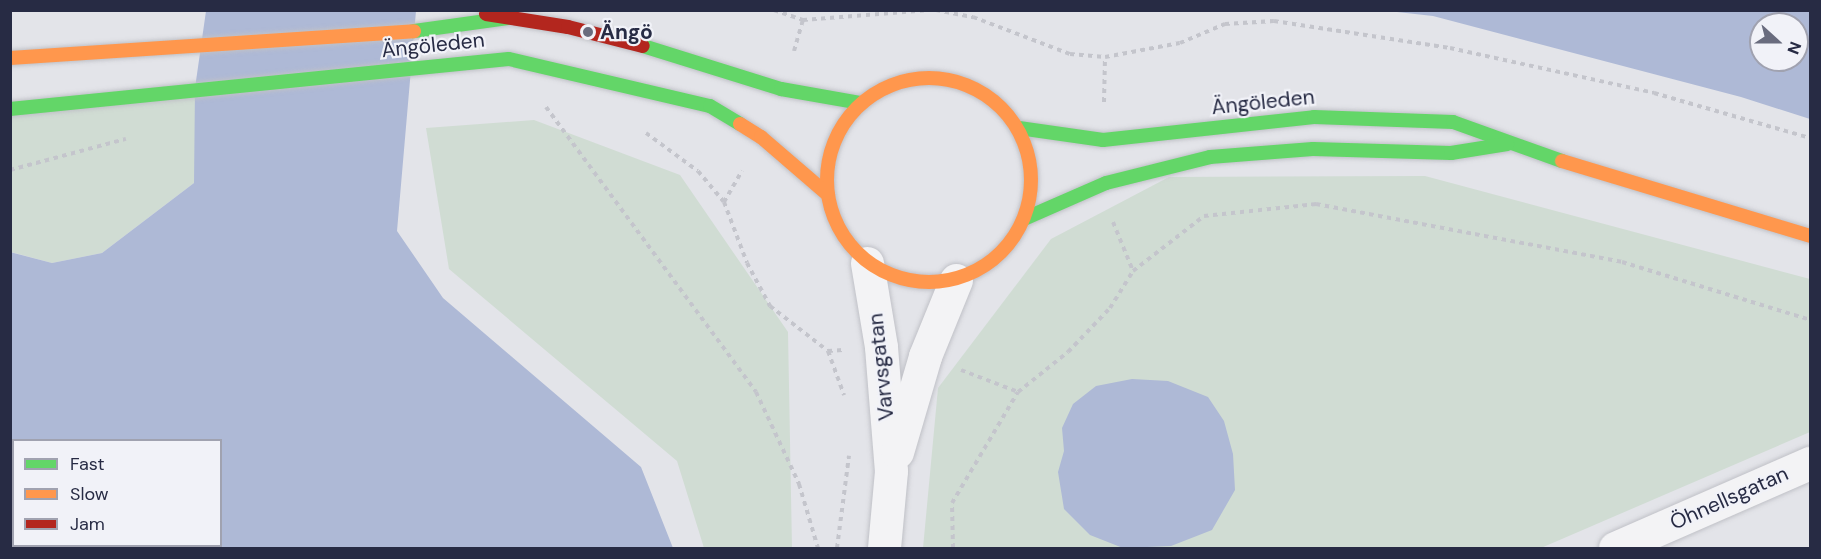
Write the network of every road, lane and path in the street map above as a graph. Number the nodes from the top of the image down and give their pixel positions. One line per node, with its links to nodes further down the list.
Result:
1 (470, 10): 5 (street, Ängöleden)
2 (774, 10): 3 (path)
3 (930, 10)
4 (936, 10): 13 (path)
5 (508, 18): 6 (street, Ängöleden); 7 (street, Ängöleden)
6 (10, 58)
7 (860, 103): 11 (street); 16 (street)
8 (554, 105): 30 (path)
9 (10, 109): 16 (street, Ängöleden)
10 (638, 126): 23 (path)
11 (1019, 128): 14 (street, Ängöleden); 17 (street)
12 (134, 136): 15 (path)
13 (1810, 138)
14 (1508, 144): 17 (street, Ängöleden); 18 (street, Ängöleden)
15 (10, 170)
16 (826, 193): 19 (street)
17 (1026, 218): 20 (street)
18 (1810, 236)
19 (867, 263): 20 (street); 22 (street, Varvsgatan)
20 (957, 280): 24 (street, Varvsgatan)
21 (1810, 320): 25 (path)
22 (881, 347): 23 (path); 29 (street, Varvsgatan)
23 (828, 351): 26 (path)
24 (925, 356): 25 (path); 29 (street, Varvsgatan)
25 (1018, 392): 33 (path)
26 (846, 400)
27 (849, 450): 31 (path)
28 (1810, 463): 34 (street, Öhnellsgatan)
29 (891, 471): 32 (street, Varvsgatan)
30 (818, 549)
31 (837, 549)
32 (884, 549)
33 (953, 549)
34 (1615, 549)

